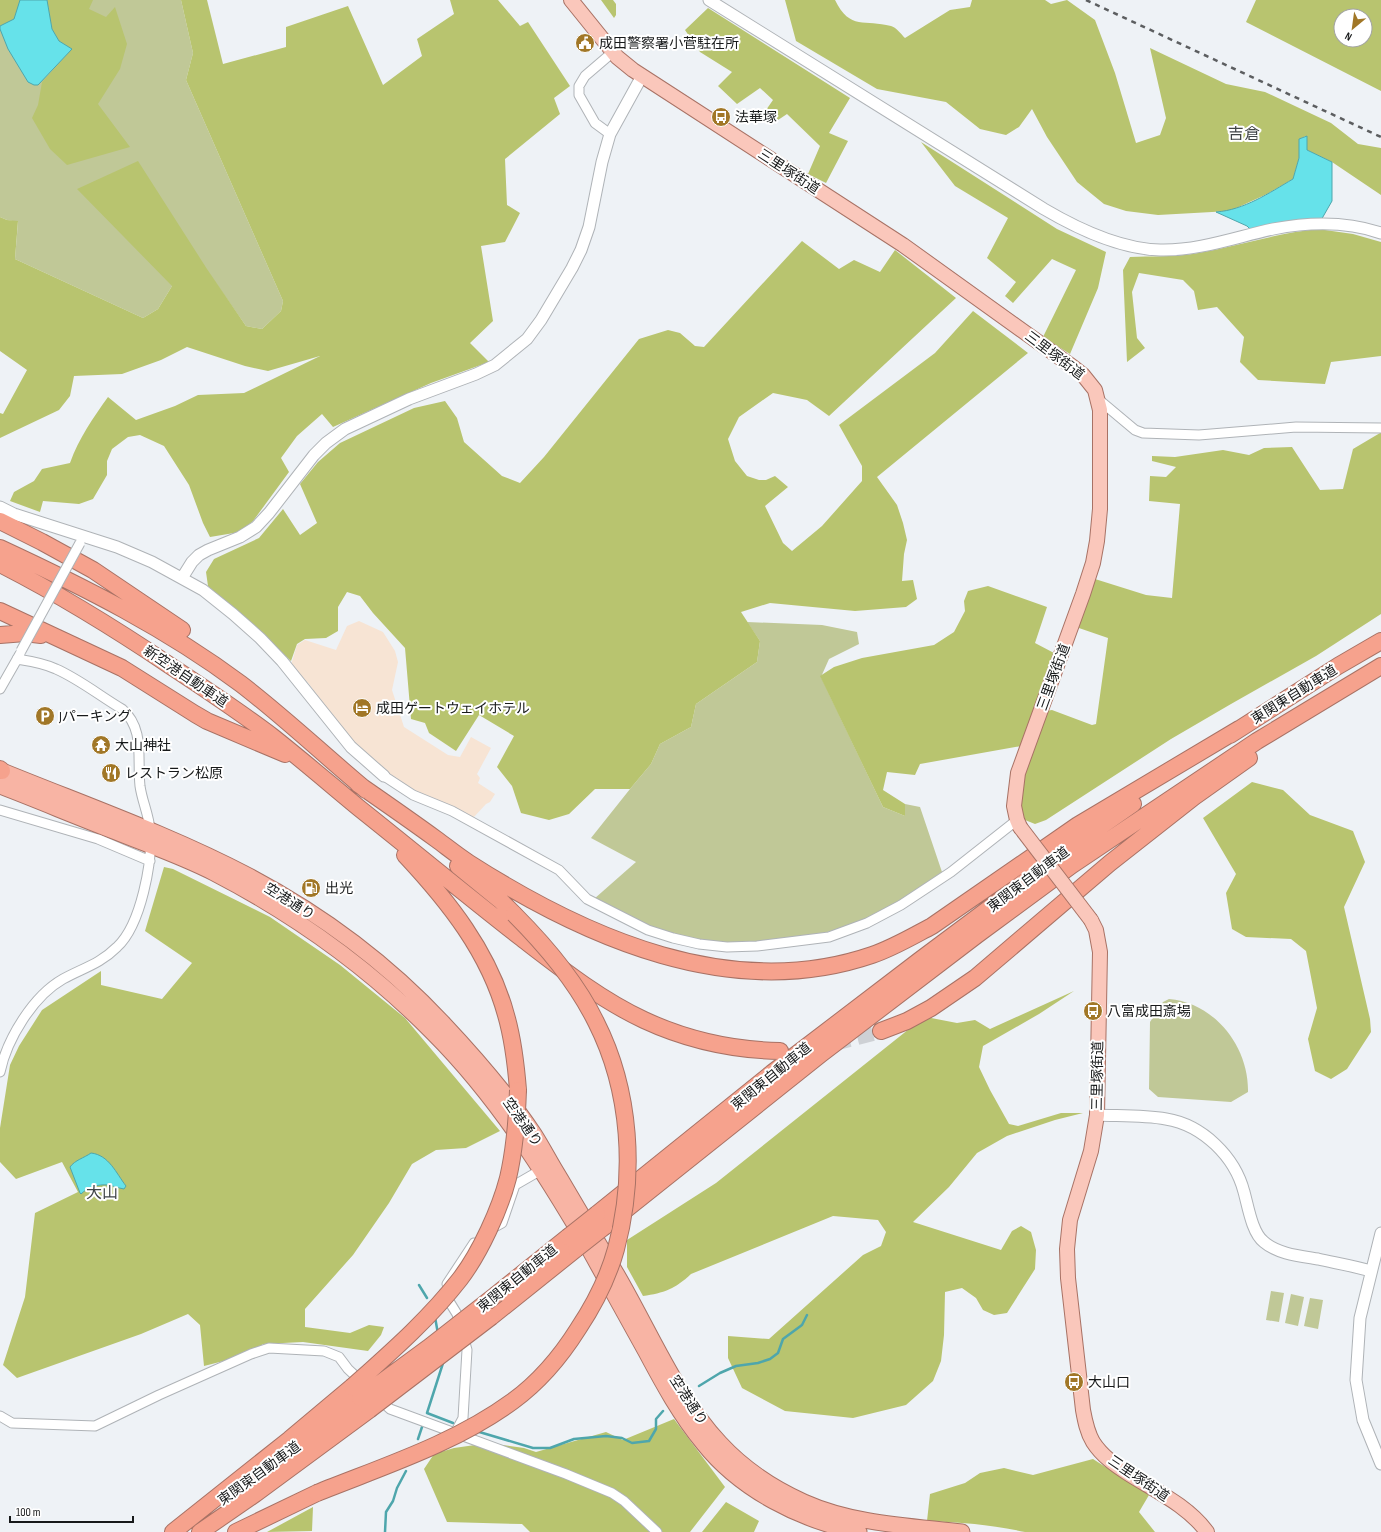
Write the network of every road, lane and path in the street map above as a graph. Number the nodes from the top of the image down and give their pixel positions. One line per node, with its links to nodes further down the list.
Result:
1 (571, 0): 3 (main road, 三里塚街道)
2 (709, 0): 6 (street)
3 (613, 52): 4 (main road, 三里塚街道); 5 (street)
4 (642, 76): 5 (street); 7 (main road, 三里塚街道)
5 (610, 134): 14 (street)
6 (1381, 232)
7 (1098, 399): 8 (street); 33 (main road, 三里塚街道)
8 (1381, 428)
9 (0, 508): 11 (street)
10 (0, 521): 23 (highway)
11 (82, 539): 14 (street); 19 (street, bridge)
12 (0, 548): 23 (highway, 新空港自動車道)
13 (0, 564): 25 (highway, 新空港自動車道)
14 (182, 578): 26 (street)
15 (0, 611): 18 (highway)
16 (0, 635): 18 (highway)
17 (1381, 641): 22 (highway, 東関東自動車道)
18 (66, 643): 25 (highway)
19 (19, 655): 21 (street); 29 (street)
20 (1381, 667): 36 (highway); 41 (highway, 東関東自動車道)
21 (0, 689)
22 (1239, 729): 27 (highway); 41 (highway, 東関東自動車道)
23 (315, 746): 27 (highway, 新空港自動車道)
24 (1, 770): 32 (highway, 空港通り)
25 (322, 776): 30 (highway, 新空港自動車道)
26 (384, 776): 33 (street)
27 (358, 784): 52 (highway, bridge)
28 (0, 786): 35 (highway, 空港通り)
29 (142, 796): 32 (street); 34 (street)
30 (359, 808): 37 (highway); 46 (highway, bridge)
31 (0, 810): 35 (street)
32 (128, 821): 34 (highway, 空港通り)
33 (1018, 823): 39 (main road, 三里塚街道, bridge)
34 (150, 830): 35 (street); 55 (highway, 空港通り)
35 (150, 853): 38 (street); 40 (highway, 空港通り)
36 (881, 1031)
37 (780, 1050)
38 (0, 1072)
39 (1096, 1115): 44 (street); 56 (main road, 三里塚街道)
40 (541, 1170): 45 (street); 54 (highway, 空港通り)
41 (601, 1220): 43 (highway, 東関東自動車道, bridge)
42 (1381, 1233): 44 (street)
43 (572, 1243): 46 (highway, 東関東自動車道, bridge); 46 (highway, 東関東自動車道, bridge)
44 (1371, 1271): 49 (street)
45 (443, 1290): 46 (street); 48 (street)
46 (359, 1393): 47 (street); 48 (street); 50 (highway, 東関東自動車道); 51 (highway, 東関東自動車道)
47 (0, 1416)
48 (455, 1433): 53 (street)
49 (1381, 1464)
50 (175, 1532)
51 (200, 1532)
52 (236, 1532)
53 (657, 1532)
54 (859, 1532)
55 (962, 1532)
56 (1207, 1532)

